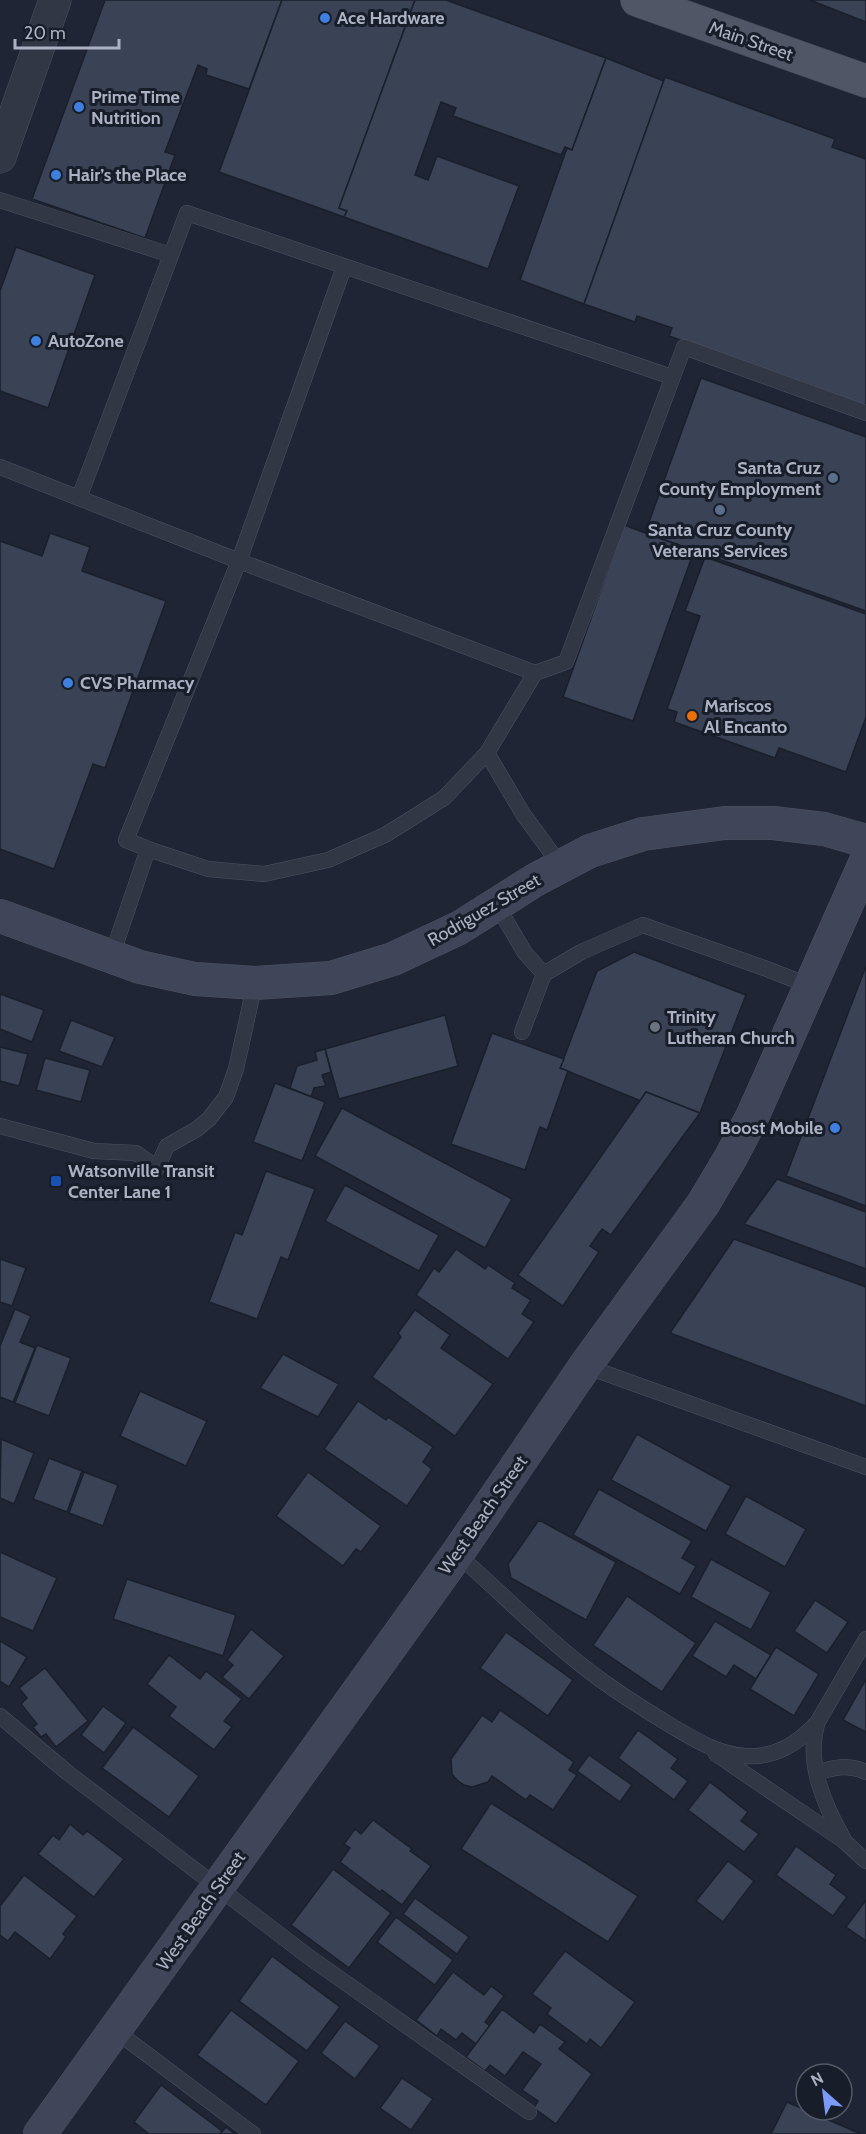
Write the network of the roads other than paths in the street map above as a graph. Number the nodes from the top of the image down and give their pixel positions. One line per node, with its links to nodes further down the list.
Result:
1 (55, 0): 4 (street)
2 (637, 0): 3 (main road, Main Street)
3 (866, 81)
4 (0, 157)
5 (0, 200): 6 (lane)
6 (171, 255): 7 (lane); 11 (lane)
7 (344, 267): 8 (lane); 12 (lane)
8 (672, 377): 9 (lane); 13 (lane)
9 (866, 413)
10 (0, 467): 11 (lane)
11 (79, 498): 12 (lane)
12 (239, 561): 13 (lane); 16 (lane)
13 (534, 673): 14 (lane)
14 (487, 753): 16 (lane); 18 (lane)
15 (866, 841): 18 (main road, Rodriguez Street)
16 (148, 849): 21 (lane)
17 (866, 861): 24 (main road, West Beach Street)
18 (561, 866): 19 (main road, Rodriguez Street)
19 (496, 904): 22 (lane); 23 (main road, Rodriguez Street)
20 (0, 916): 21 (main road, Rodriguez Street)
21 (111, 958): 23 (main road, Rodriguez Street)
22 (544, 974): 24 (lane); 25 (lane)
23 (255, 983): 26 (lane)
24 (810, 986): 27 (main road, West Beach Street)
25 (522, 1032)
26 (0, 1126)
27 (585, 1366): 28 (lane); 29 (main road, West Beach Street)
28 (866, 1467)
29 (457, 1554): 33 (lane); 38 (main road, West Beach Street)
30 (866, 1639): 32 (lane)
31 (0, 1716): 38 (lane)
32 (817, 1723): 33 (lane); 35 (lane)
33 (694, 1738): 36 (lane)
34 (866, 1772): 35 (lane)
35 (817, 1773): 36 (lane)
36 (844, 1841): 37 (lane)
37 (866, 1861)
38 (218, 1887): 39 (main road, West Beach Street); 40 (lane)
39 (116, 2031): 41 (main road, West Beach Street); 42 (lane)
40 (529, 2112)
41 (40, 2134)
42 (253, 2134)

